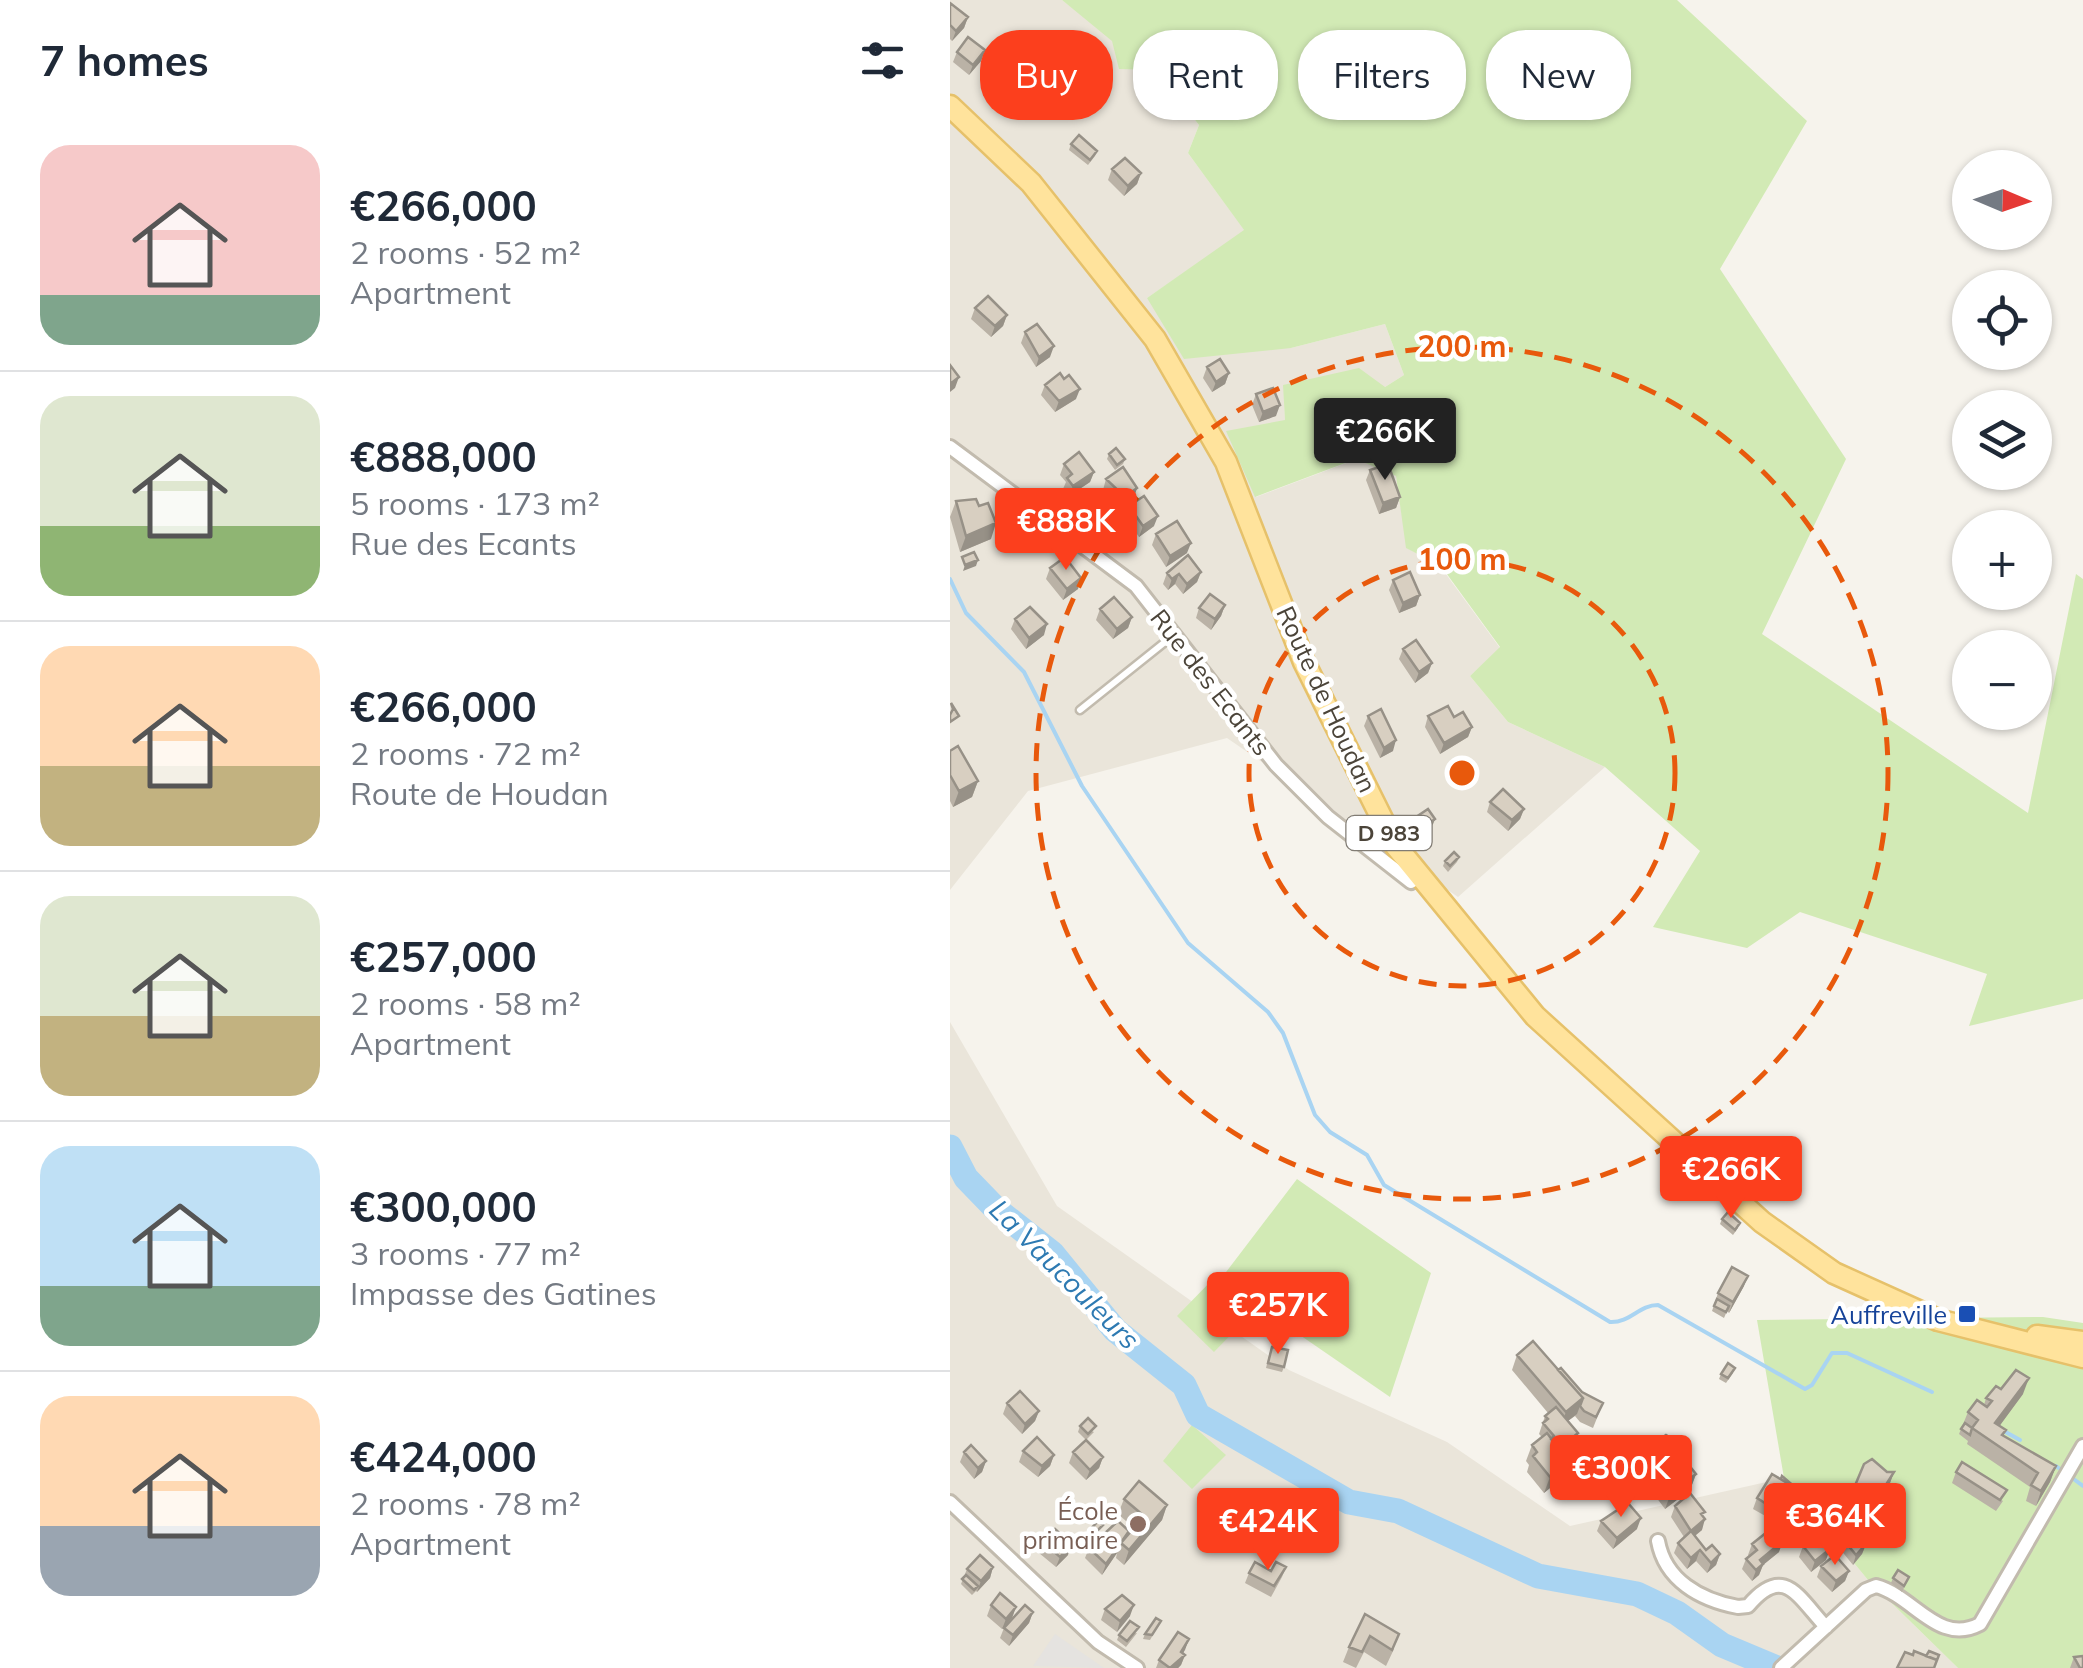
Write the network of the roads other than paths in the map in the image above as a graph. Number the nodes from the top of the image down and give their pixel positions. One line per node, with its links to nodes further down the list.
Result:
1 (950, 106): 5 (main road, Route de Houdan / D 983)
2 (950, 447): 3 (street, Rue des Ecants)
3 (1176, 633): 4 (lane); 5 (street, Rue des Ecants)
4 (1080, 710)
5 (1419, 877): 6 (main road, Route de Houdan / D 983)
6 (1995, 1336): 7 (main road, Route de Houdan / D 983); 8 (main road, Route de Houdan / D 983)
7 (2083, 1342)
8 (2083, 1357)
9 (2083, 1446): 12 (street)
10 (950, 1502): 14 (street)
11 (1658, 1541): 12 (street)
12 (1826, 1627): 13 (street)
13 (1783, 1664)
14 (1137, 1668)

